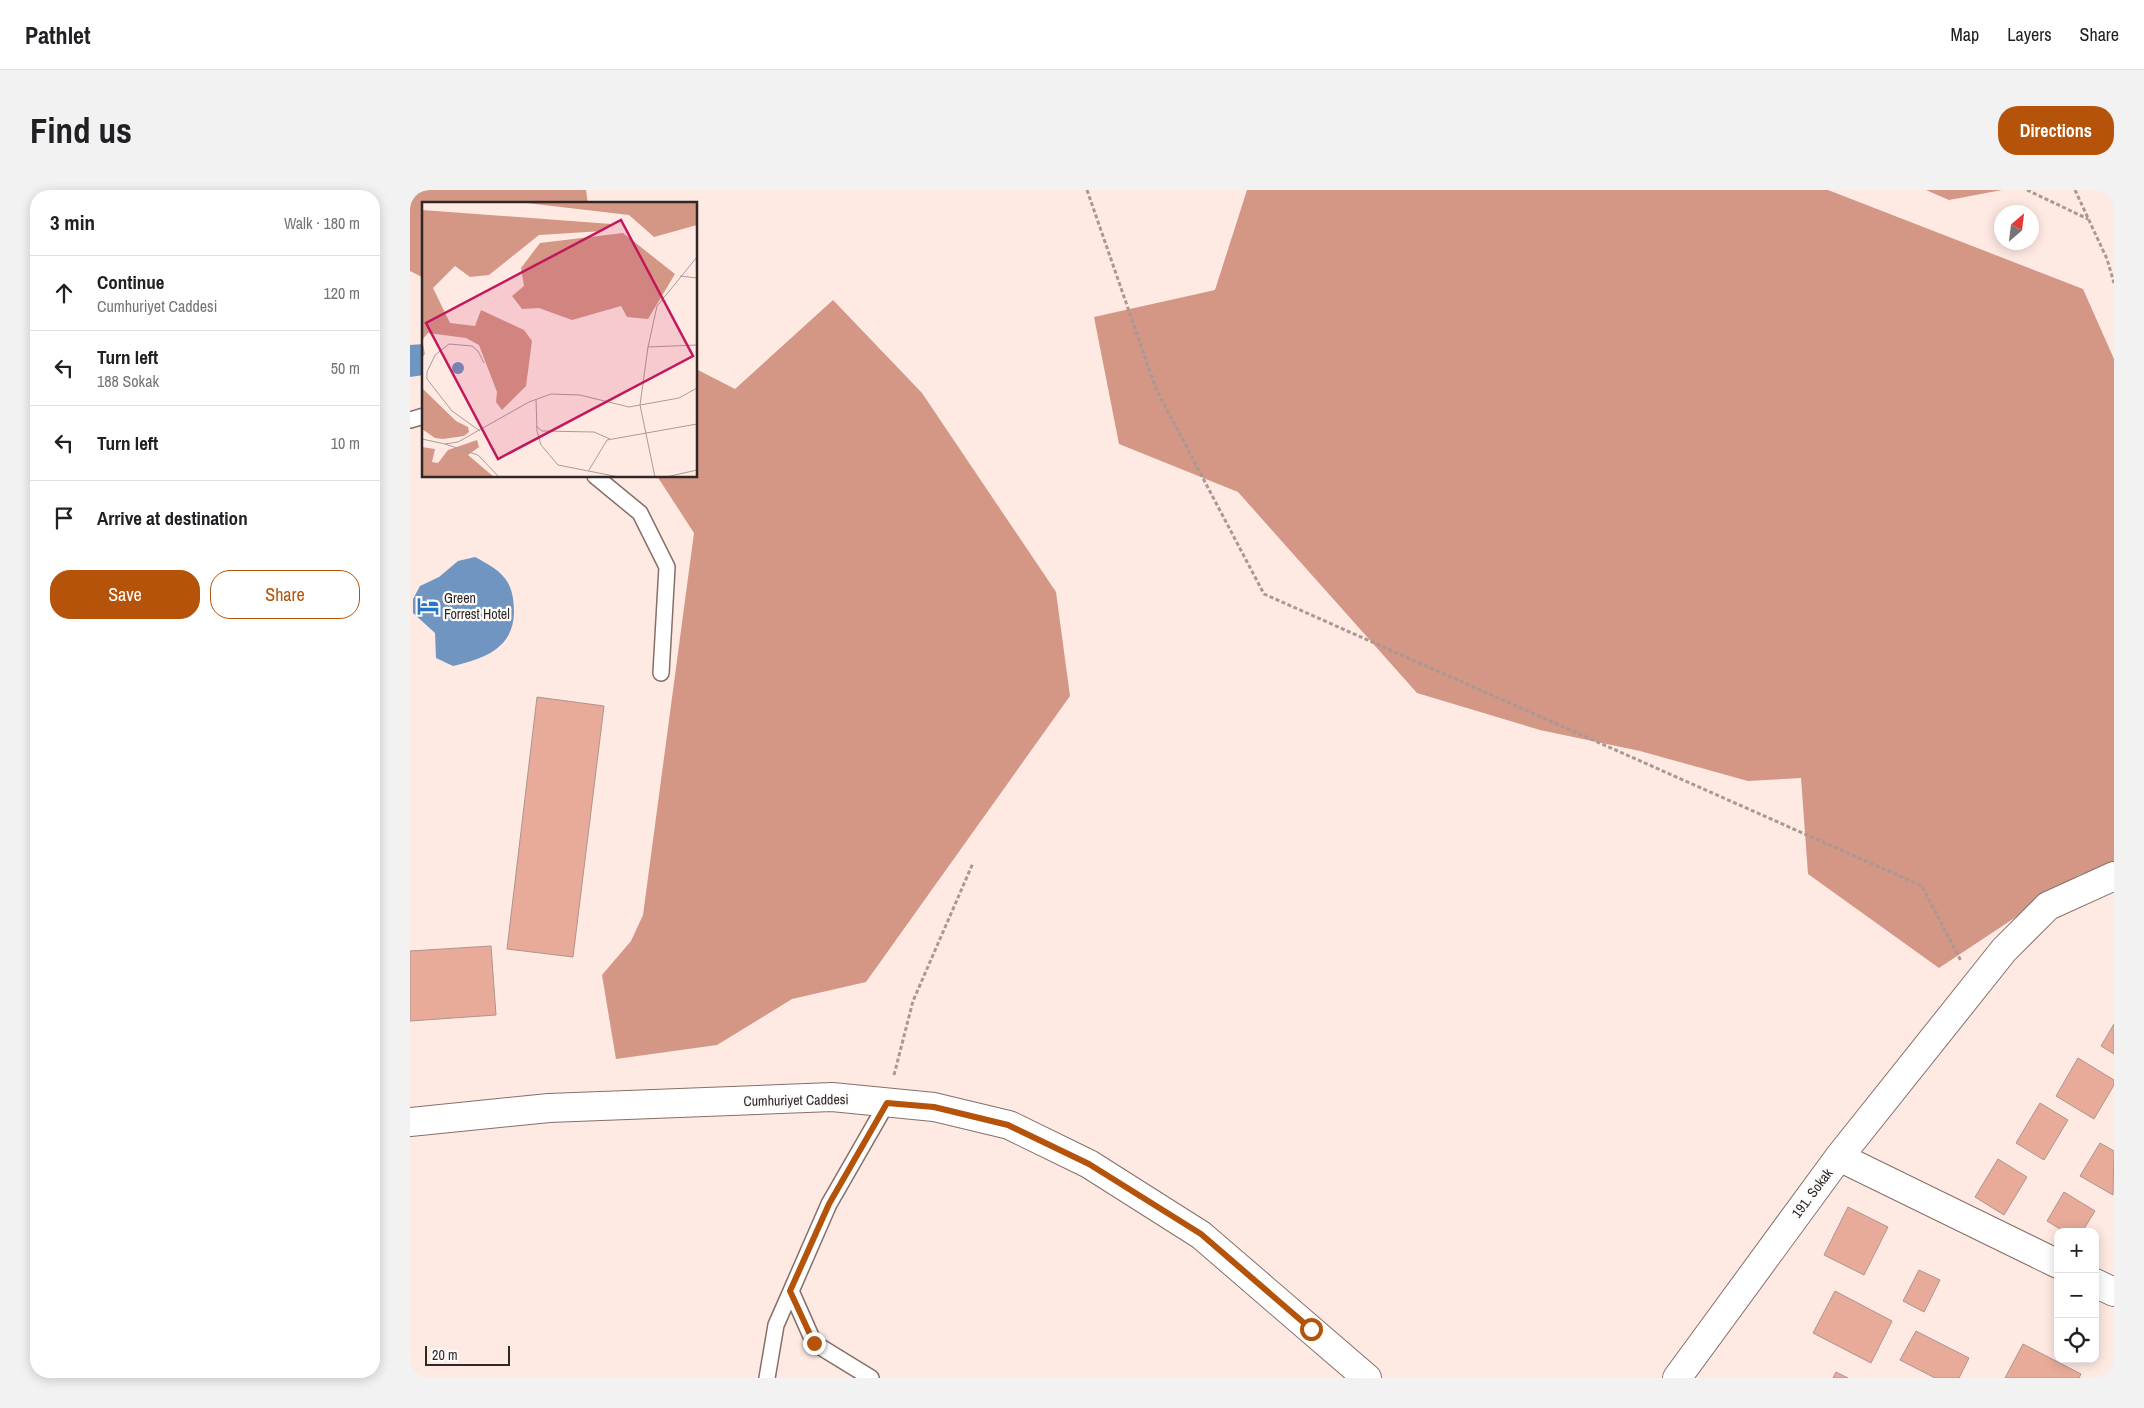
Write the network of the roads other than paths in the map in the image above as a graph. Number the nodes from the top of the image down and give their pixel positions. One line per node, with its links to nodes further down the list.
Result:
1 (597, 478): 2 (lane)
2 (661, 673)
3 (2114, 876): 6 (street)
4 (887, 1103): 5 (street, Cumhuriyet Caddesi); 9 (lane); 13 (street, Cumhuriyet Caddesi)
5 (410, 1122)
6 (1839, 1157): 7 (street, 191. Sokak); 14 (street, 191. Sokak)
7 (2054, 1262)
8 (2099, 1284): 10 (street)
9 (790, 1291): 11 (lane); 12 (lane)
10 (2114, 1292)
11 (768, 1378)
12 (871, 1378)
13 (1367, 1378)
14 (1677, 1378)

